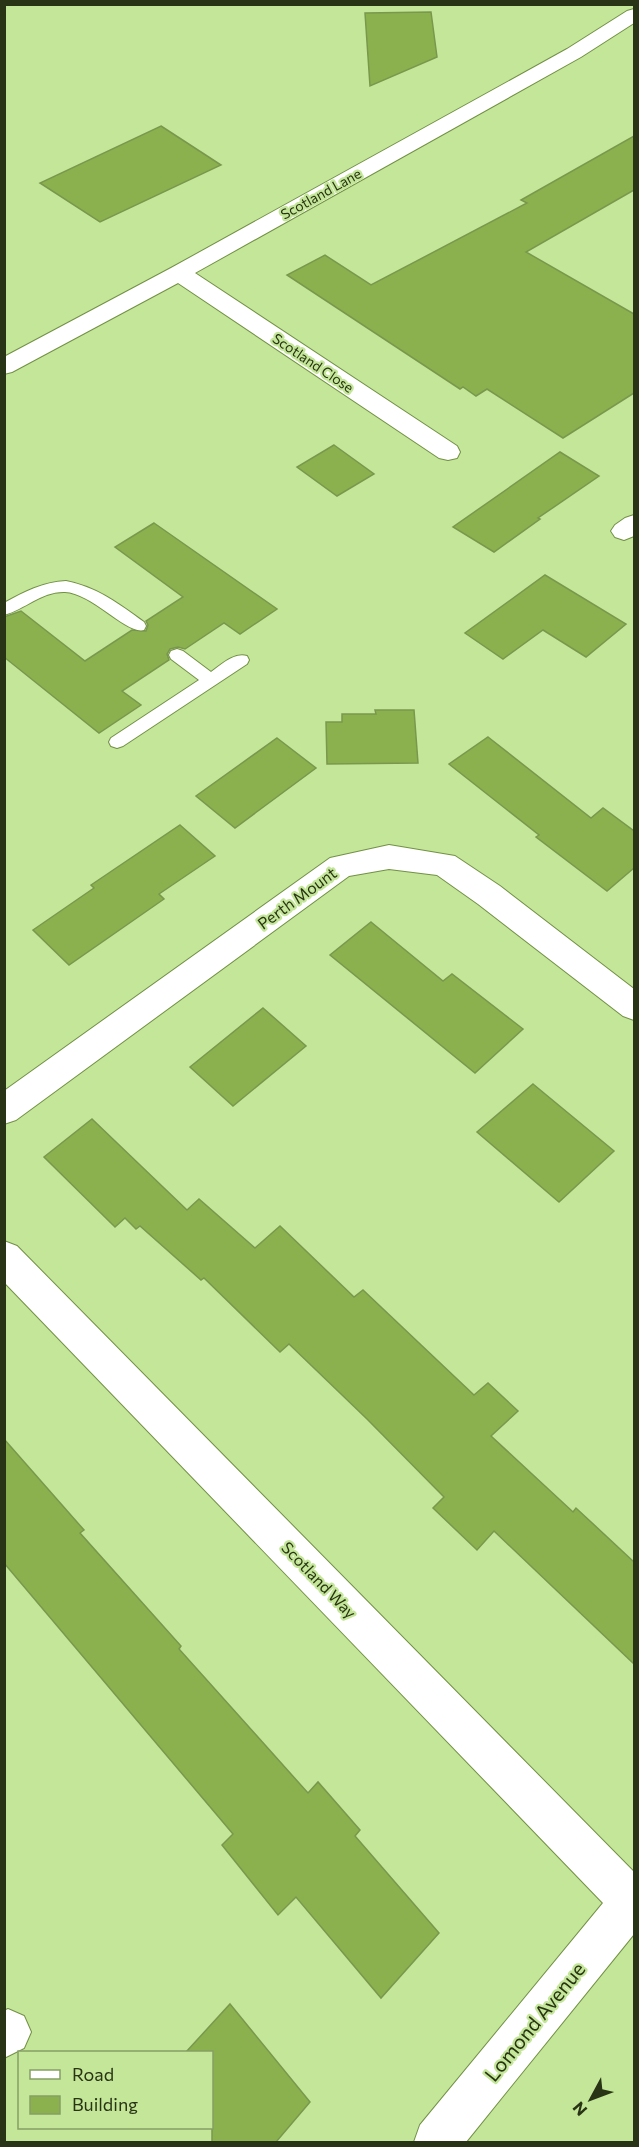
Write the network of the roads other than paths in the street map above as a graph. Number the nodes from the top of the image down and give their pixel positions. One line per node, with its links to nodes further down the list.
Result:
1 (634, 15): 2 (street, Scotland Lane)
2 (179, 273): 3 (street, Scotland Lane); 4 (street, Scotland Close)
3 (4, 367)
4 (448, 452)
5 (4, 610): 6 (lane)
6 (138, 626)
7 (177, 655): 9 (lane)
8 (241, 660): 9 (lane)
9 (210, 680): 10 (lane)
10 (117, 742)
11 (634, 1007): 12 (street, Perth Mount)
12 (4, 1110)
13 (4, 1257): 14 (street, Scotland Way)
14 (634, 1902): 15 (street, Lomond Avenue)
15 (437, 2142)

